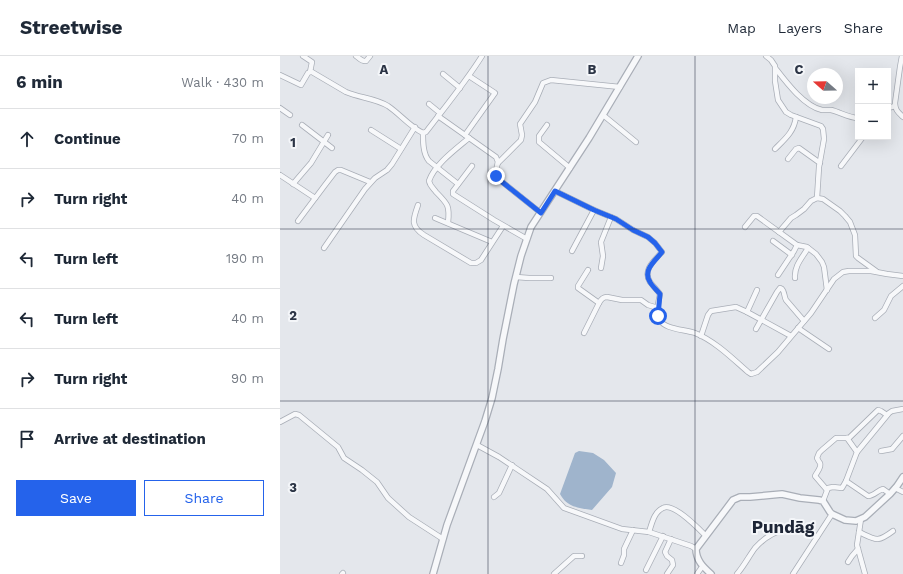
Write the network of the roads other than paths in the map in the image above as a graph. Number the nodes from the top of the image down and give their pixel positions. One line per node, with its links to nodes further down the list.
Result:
1 (303, 56): 9 (street)
2 (356, 56): 3 (street)
3 (370, 56)
4 (482, 56): 12 (street)
5 (638, 56): 13 (street)
6 (766, 56): 8 (street)
7 (902, 56): 16 (street)
8 (775, 68): 22 (street); 24 (street)
9 (310, 72): 11 (street); 27 (street)
10 (443, 74): 14 (street)
11 (280, 75)
12 (469, 76): 14 (street); 31 (street)
13 (620, 87): 21 (street); 40 (street)
14 (460, 88): 20 (street)
15 (429, 104): 20 (street)
16 (895, 106): 18 (street); 23 (street)
17 (280, 108): 19 (street)
18 (891, 108)
19 (290, 115)
20 (439, 115): 29 (street); 31 (street)
21 (603, 115): 34 (street); 44 (street)
22 (796, 117): 37 (street); 39 (street)
23 (903, 117)
24 (855, 118)
25 (302, 125): 33 (street)
26 (547, 125): 44 (street)
27 (415, 127): 29 (street); 36 (street)
28 (371, 130): 36 (street)
29 (423, 133): 43 (street)
30 (328, 136): 33 (street)
31 (467, 136): 40 (street); 43 (street)
32 (861, 140): 42 (street)
33 (325, 141): 35 (street); 47 (street)
34 (636, 142)
35 (332, 148)
36 (401, 149): 46 (street)
37 (775, 150)
38 (788, 159): 39 (street)
39 (820, 163): 51 (street)
40 (498, 164): 54 (street)
41 (472, 166): 48 (street)
42 (841, 166)
43 (437, 167): 48 (street); 58 (street)
44 (570, 168): 49 (street)
45 (280, 175): 47 (street)
46 (370, 182): 50 (street); 66 (street)
47 (293, 184): 50 (street)
48 (458, 184): 59 (street)
49 (555, 191): 53 (street); 54 (street)
50 (316, 198): 57 (street)
51 (817, 198): 61 (street); 74 (street)
52 (418, 206): 70 (street)
53 (594, 210): 55 (street); 68 (street)
54 (541, 213): 62 (street)
55 (611, 217): 72 (street); 84 (street)
56 (434, 218): 58 (street)
57 (298, 221)
58 (448, 223): 64 (street)
59 (503, 226): 62 (street); 64 (street)
60 (745, 227): 61 (street)
61 (779, 232): 65 (street)
62 (527, 239): 77 (street)
63 (773, 241): 69 (street)
64 (492, 242): 70 (street)
65 (797, 245): 67 (street); 69 (street)
66 (324, 248)
67 (808, 248): 79 (street); 82 (street)
68 (572, 251)
69 (792, 255): 75 (street)
70 (479, 262): 71 (street)
71 (475, 267)
72 (601, 268)
73 (588, 270): 83 (street)
74 (877, 272): 76 (street); 82 (street)
75 (778, 275)
76 (903, 276)
77 (516, 277): 78 (street); 100 (street)
78 (551, 278)
79 (795, 278)
80 (903, 286): 86 (street)
81 (758, 290): 85 (street)
82 (827, 290): 88 (street)
83 (598, 303): 84 (street); 91 (street)
84 (658, 308): 92 (street)
85 (747, 312): 87 (street); 92 (street)
86 (875, 318)
87 (762, 319): 88 (street); 90 (street); 93 (street)
88 (804, 321): 89 (street)
89 (798, 328): 93 (street); 94 (street)
90 (756, 329)
91 (584, 333)
92 (701, 336): 93 (street)
93 (791, 336)
94 (829, 349)
95 (903, 409): 96 (street)
96 (887, 415): 99 (street); 102 (street)
97 (280, 422): 121 (street)
98 (903, 436): 101 (street)
99 (847, 438): 102 (street); 107 (street)
100 (477, 445): 103 (street); 121 (street)
101 (881, 451)
102 (856, 452): 105 (street)
103 (512, 465): 110 (street); 114 (street)
104 (903, 477): 106 (street)
105 (846, 481): 107 (street); 109 (street)
106 (895, 488): 108 (street); 109 (street)
107 (827, 490): 111 (street)
108 (903, 492)
109 (890, 494): 113 (street)
110 (494, 497)
111 (822, 501): 112 (street); 119 (street)
112 (832, 514): 113 (street); 120 (street)
113 (861, 519): 117 (street)
114 (633, 530): 116 (street); 127 (street)
115 (893, 531): 117 (street)
116 (649, 532): 118 (street); 119 (street)
117 (859, 532): 124 (street)
118 (663, 536): 122 (street); 129 (street)
119 (706, 536): 123 (street)
120 (817, 537): 135 (street); 136 (street)
121 (443, 539): 130 (street)
122 (671, 539): 123 (street); 132 (street)
123 (696, 549): 128 (street)
124 (858, 549): 126 (street); 137 (street)
125 (582, 556): 131 (street)
126 (848, 562)
127 (621, 563)
128 (702, 566): 133 (street); 134 (street)
129 (646, 570)
130 (433, 574)
131 (554, 574)
132 (667, 574)
133 (697, 574)
134 (711, 574)
135 (737, 574)
136 (793, 574)
137 (865, 574)

